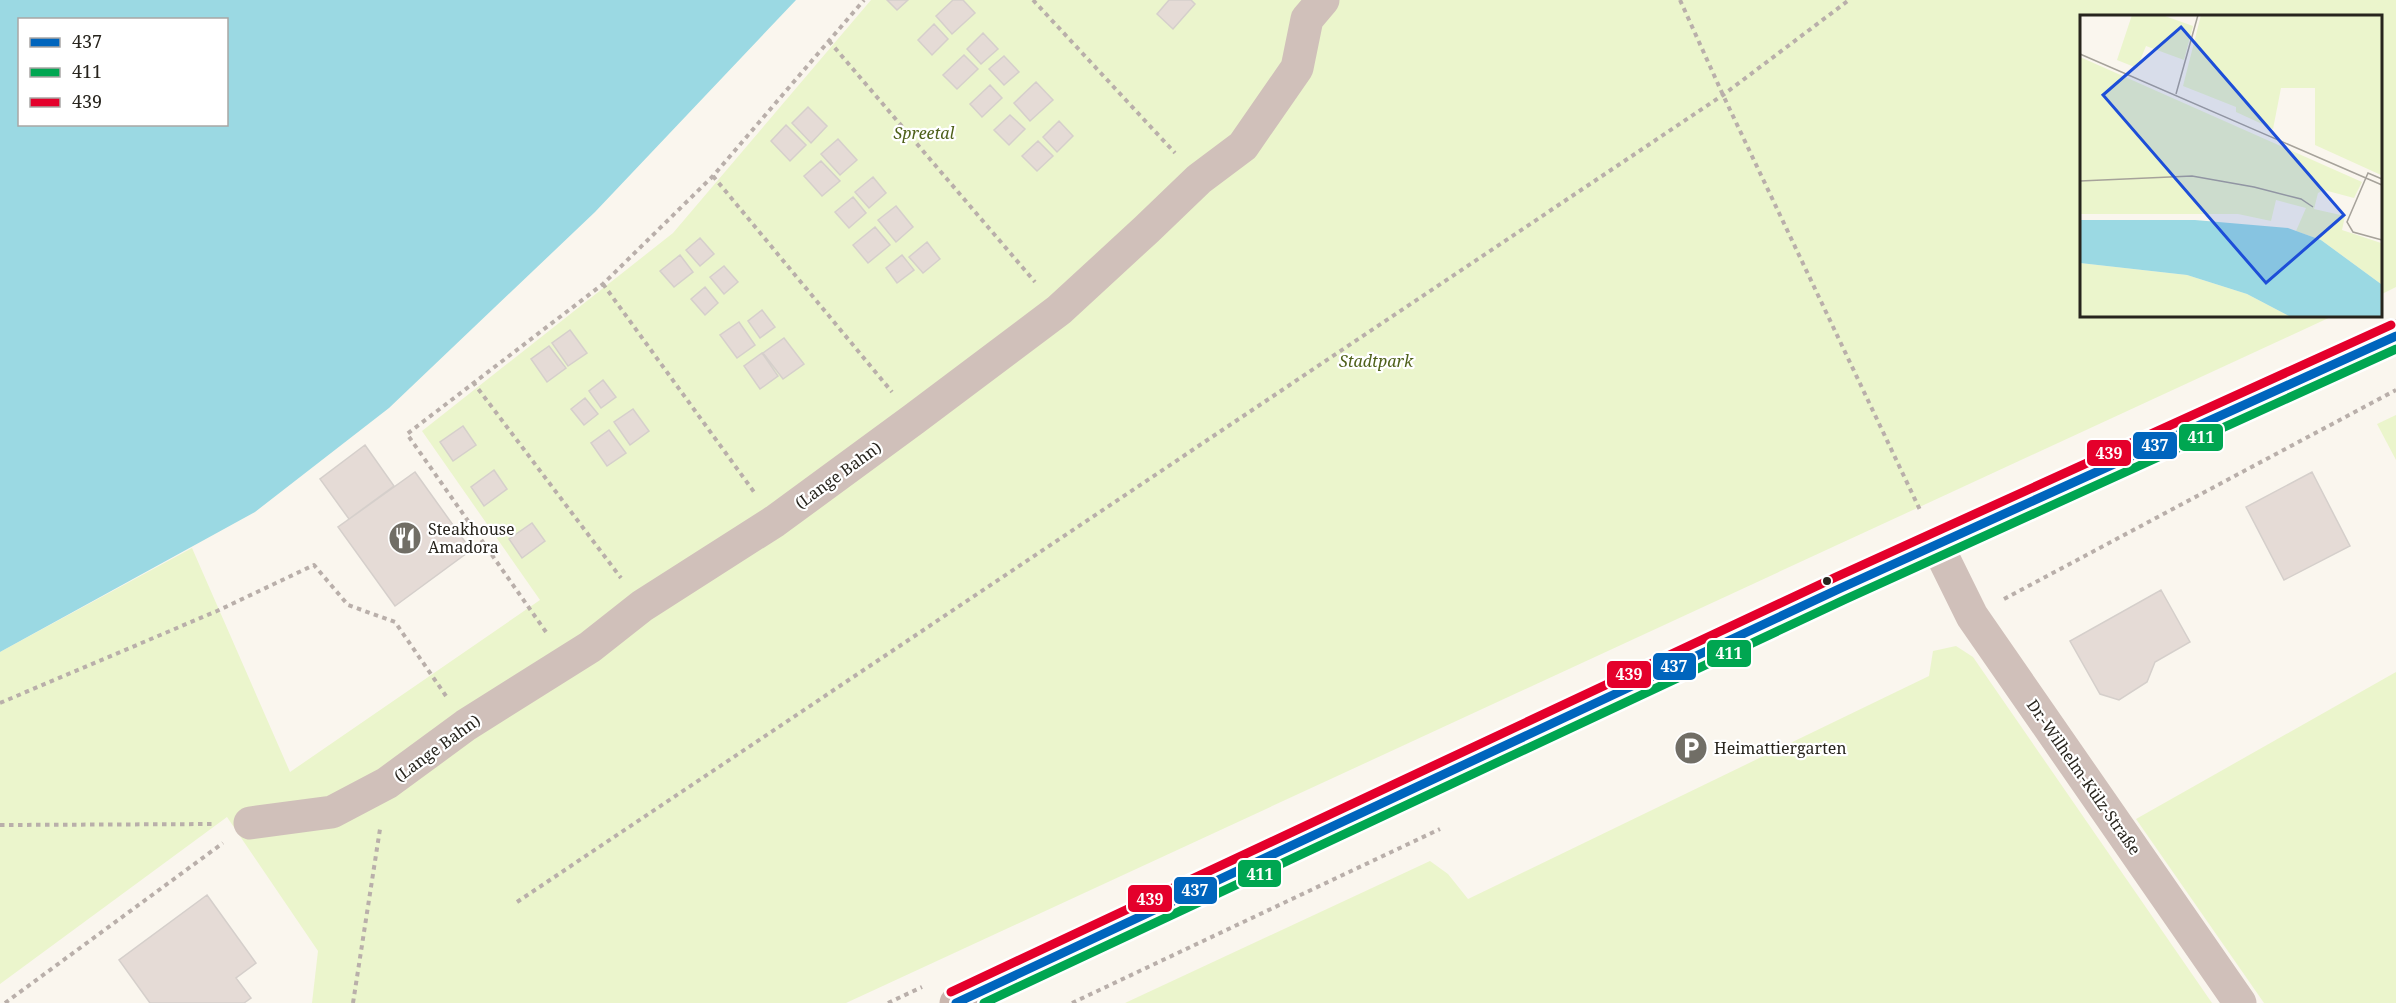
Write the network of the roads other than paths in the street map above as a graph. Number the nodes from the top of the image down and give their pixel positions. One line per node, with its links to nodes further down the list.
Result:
1 (1323, 0): 4 (lane, (Lange Bahn))
2 (2396, 336): 3 (main road)
3 (1937, 545): 5 (main road); 6 (lane, Dr.-Wilhelm-Külz-Straße)
4 (250, 823)
5 (956, 1003)
6 (2240, 1003)

